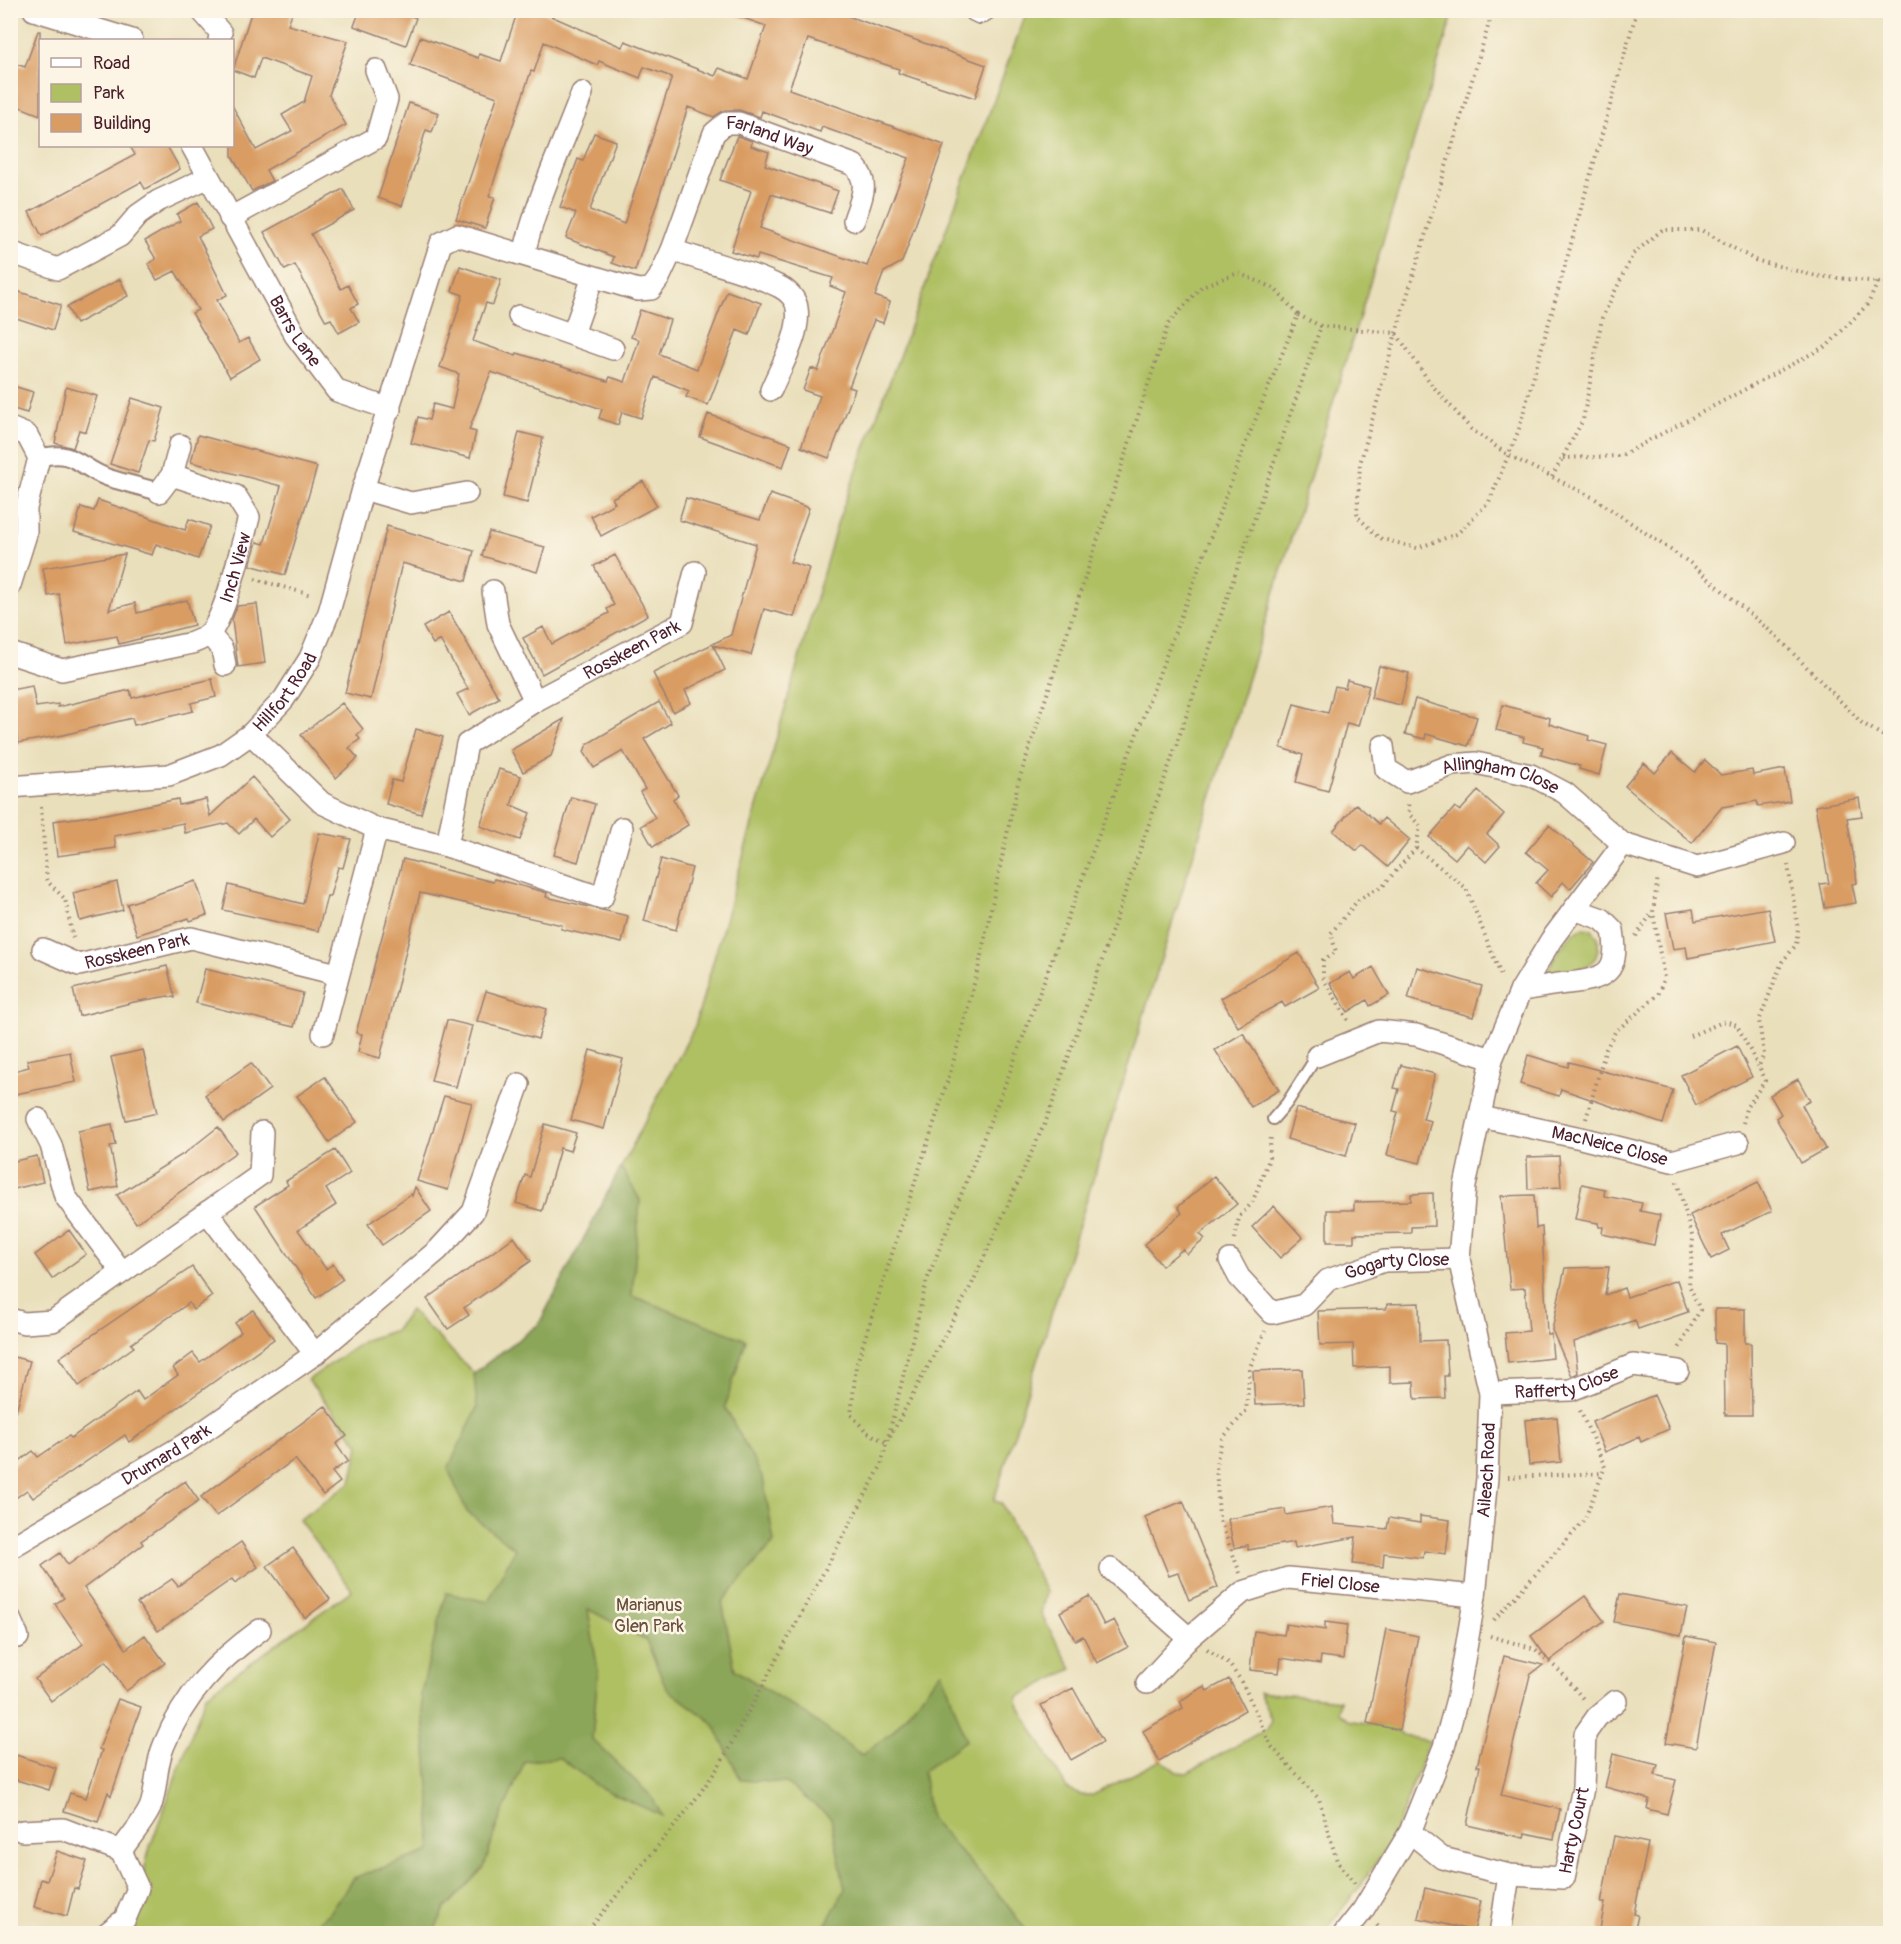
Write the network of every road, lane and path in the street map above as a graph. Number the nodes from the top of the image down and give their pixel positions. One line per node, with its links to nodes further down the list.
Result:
1 (34, 10): 7 (street)
2 (201, 10): 8 (street)
3 (974, 10): 4 (street)
4 (985, 10)
5 (1493, 10): 24 (path)
6 (1637, 10): 31 (path)
7 (129, 39)
8 (219, 39)
9 (376, 70): 13 (street)
10 (582, 93): 17 (street)
11 (192, 147): 12 (street, Barrs Lane)
12 (207, 178): 13 (street, Barrs Lane); 16 (street)
13 (230, 218): 28 (street, Barrs Lane)
14 (854, 220): 15 (street, Farland Way)
15 (672, 250): 18 (street, Farland Way); 27 (street)
16 (10, 252)
17 (524, 254): 18 (street, Farland Way); 28 (street, Farland Way)
18 (592, 277): 25 (street)
19 (1878, 282): 20 (path); 33 (path); 33 (path)
20 (1890, 283)
21 (1298, 315): 23 (path); 90 (path); 90 (path)
22 (519, 316): 25 (street)
23 (1321, 326): 24 (path); 90 (path)
24 (1396, 333): 31 (path); 31 (path)
25 (573, 334): 26 (street)
26 (613, 349)
27 (771, 390)
28 (390, 409): 36 (street, Hillfort Road)
29 (10, 428): 32 (street)
30 (180, 445): 34 (street)
31 (1508, 455): 35 (path)
32 (39, 458): 37 (street); 41 (street)
33 (1562, 458): 35 (path)
34 (172, 475): 37 (street); 40 (street, Inch View)
35 (1552, 477): 49 (path)
36 (363, 489): 38 (street); 43 (street, Hillfort Road)
37 (159, 492)
38 (467, 493)
39 (695, 572): 47 (street, Rosskeen Park)
40 (234, 573): 43 (path); 44 (street, Inch View)
41 (10, 585)
42 (493, 591): 47 (street)
43 (332, 600): 48 (street, Hillfort Road)
44 (209, 634): 45 (street); 46 (street)
45 (10, 653)
46 (225, 665)
47 (535, 701): 58 (street, Rosskeen Park)
48 (251, 734): 52 (street, Hillfort Road); 55 (street)
49 (1890, 740)
50 (1383, 746): 51 (street)
51 (1407, 782): 57 (street, Allingham Close); 59 (path)
52 (39, 784): 53 (street, Hillfort Road); 63 (path)
53 (10, 787)
54 (622, 828): 58 (street)
55 (377, 829): 58 (street); 64 (street)
56 (1784, 843): 60 (street); 71 (path)
57 (1623, 844): 60 (street); 61 (street, Aileach Road)
58 (447, 846)
59 (1416, 848): 65 (path); 68 (path)
60 (1660, 857): 77 (path)
61 (1574, 909): 65 (street, Aileach Road); 65 (street)
62 (43, 949): 63 (street, Rosskeen Park)
63 (79, 965): 64 (street, Rosskeen Park)
64 (337, 974): 66 (street)
65 (1521, 990): 70 (street, Aileach Road)
66 (322, 1034)
67 (1690, 1036): 71 (path)
68 (1360, 1039): 69 (street); 70 (street)
69 (1317, 1056): 75 (lane)
70 (1492, 1059): 73 (street, Aileach Road)
71 (1759, 1066): 78 (path)
72 (519, 1084): 86 (street, Drumard Park)
73 (1481, 1117): 77 (street, MacNeice Close); 81 (street, Aileach Road)
74 (38, 1119): 83 (street)
75 (1273, 1119): 82 (path)
76 (262, 1132): 80 (street)
77 (1581, 1138): 79 (street, MacNeice Close)
78 (1738, 1143): 79 (street, MacNeice Close)
79 (1672, 1161): 87 (path)
80 (207, 1212): 83 (street); 86 (street)
81 (1459, 1259): 84 (street, Gogarty Close); 89 (street, Aileach Road)
82 (1230, 1260): 84 (street)
83 (122, 1272): 85 (street)
84 (1272, 1313): 95 (path)
85 (10, 1319)
86 (315, 1354): 93 (street, Drumard Park)
87 (1678, 1371): 88 (street, Rafferty Close)
88 (1572, 1390): 89 (street, Rafferty Close); 91 (path)
89 (1490, 1393): 92 (street, Aileach Road)
90 (887, 1443): 109 (path)
91 (1603, 1473): 92 (path); 97 (path)
92 (1487, 1478): 96 (street, Aileach Road)
93 (10, 1548)
94 (1111, 1569): 99 (street)
95 (1247, 1591): 96 (street, Friel Close); 99 (street, Friel Close)
96 (1475, 1596): 97 (street, Aileach Road)
97 (1470, 1625): 102 (path); 104 (street, Aileach Road)
98 (260, 1630): 105 (street)
99 (1189, 1638): 100 (street, Friel Close); 107 (path)
100 (1147, 1683)
101 (1616, 1701): 102 (street, Harty Court)
102 (1597, 1717): 106 (street, Harty Court)
103 (22, 1831): 105 (street)
104 (1410, 1832): 106 (street, Harty Court); 107 (street, Aileach Road)
105 (122, 1851): 108 (street)
106 (1509, 1875): 111 (street)
107 (1368, 1902): 110 (street, Aileach Road)
108 (106, 1934)
109 (585, 1934)
110 (1344, 1934)
111 (1500, 1934)

